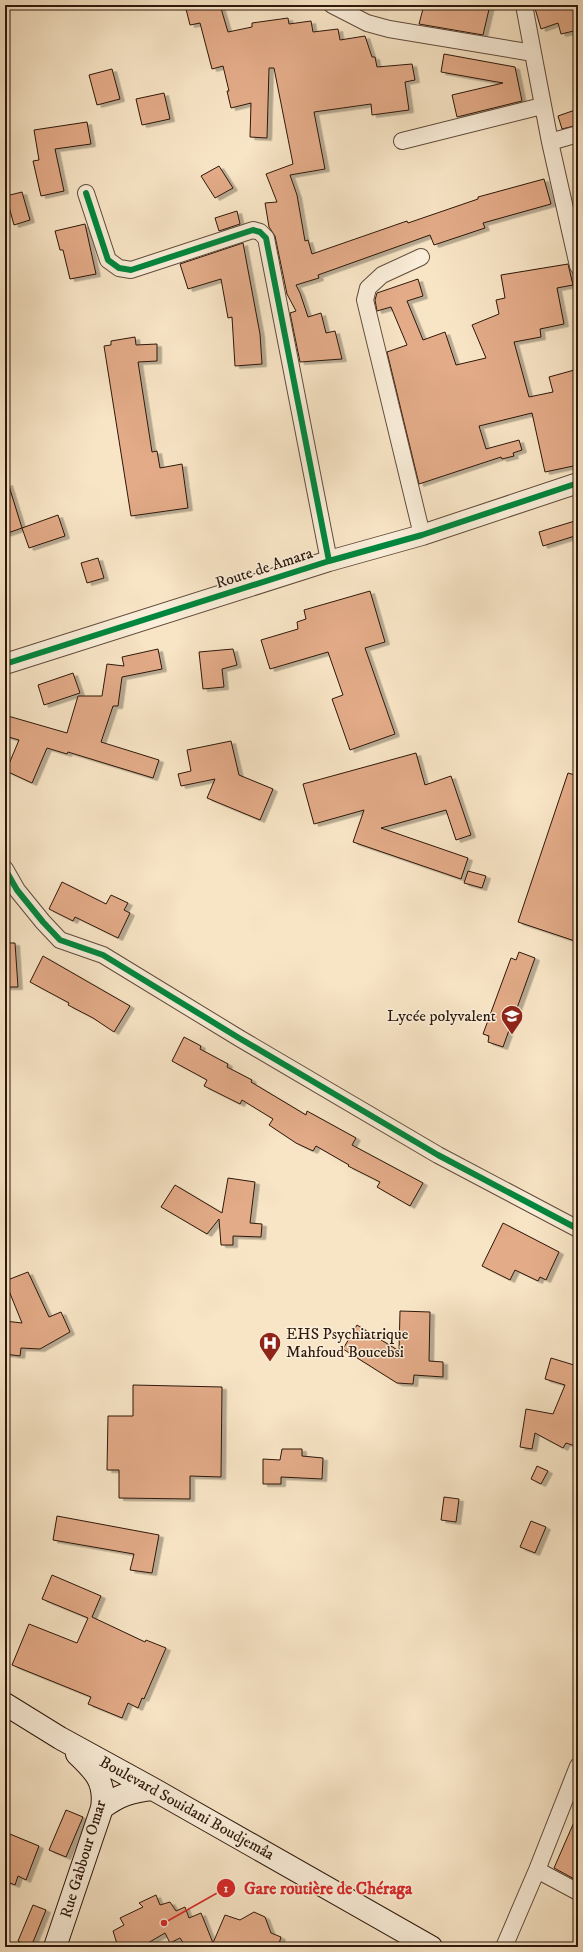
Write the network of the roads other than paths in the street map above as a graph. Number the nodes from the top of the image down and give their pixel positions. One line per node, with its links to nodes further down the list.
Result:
1 (332, 5): 3 (street)
2 (524, 5): 3 (street)
3 (533, 53): 4 (street)
4 (542, 106): 6 (street); 7 (street)
5 (578, 134): 7 (street)
6 (402, 141)
7 (550, 142): 10 (street)
8 (86, 194): 13 (street)
9 (421, 257): 12 (street)
10 (578, 266)
11 (578, 483): 12 (street, Route de Amara)
12 (422, 535): 13 (street, Route de Amara)
13 (329, 561): 14 (street, Route de Amara)
14 (5, 664)
15 (5, 869): 16 (street)
16 (578, 1229)
17 (5, 1704): 18 (main road, Boulevard Souidani Boudjemâa)
18 (60, 1738): 20 (main road, Boulevard Souidani Boudjemâa); 21 (main road, Rue Gabbour Omar)
19 (578, 1766): 22 (street)
20 (153, 1788): 21 (main road); 25 (main road, Boulevard Souidani Boudjemâa)
21 (102, 1808): 24 (main road, Rue Gabbour Omar)
22 (537, 1870): 23 (street); 26 (street)
23 (578, 1892)
24 (55, 1947)
25 (431, 1947)
26 (504, 1947)

